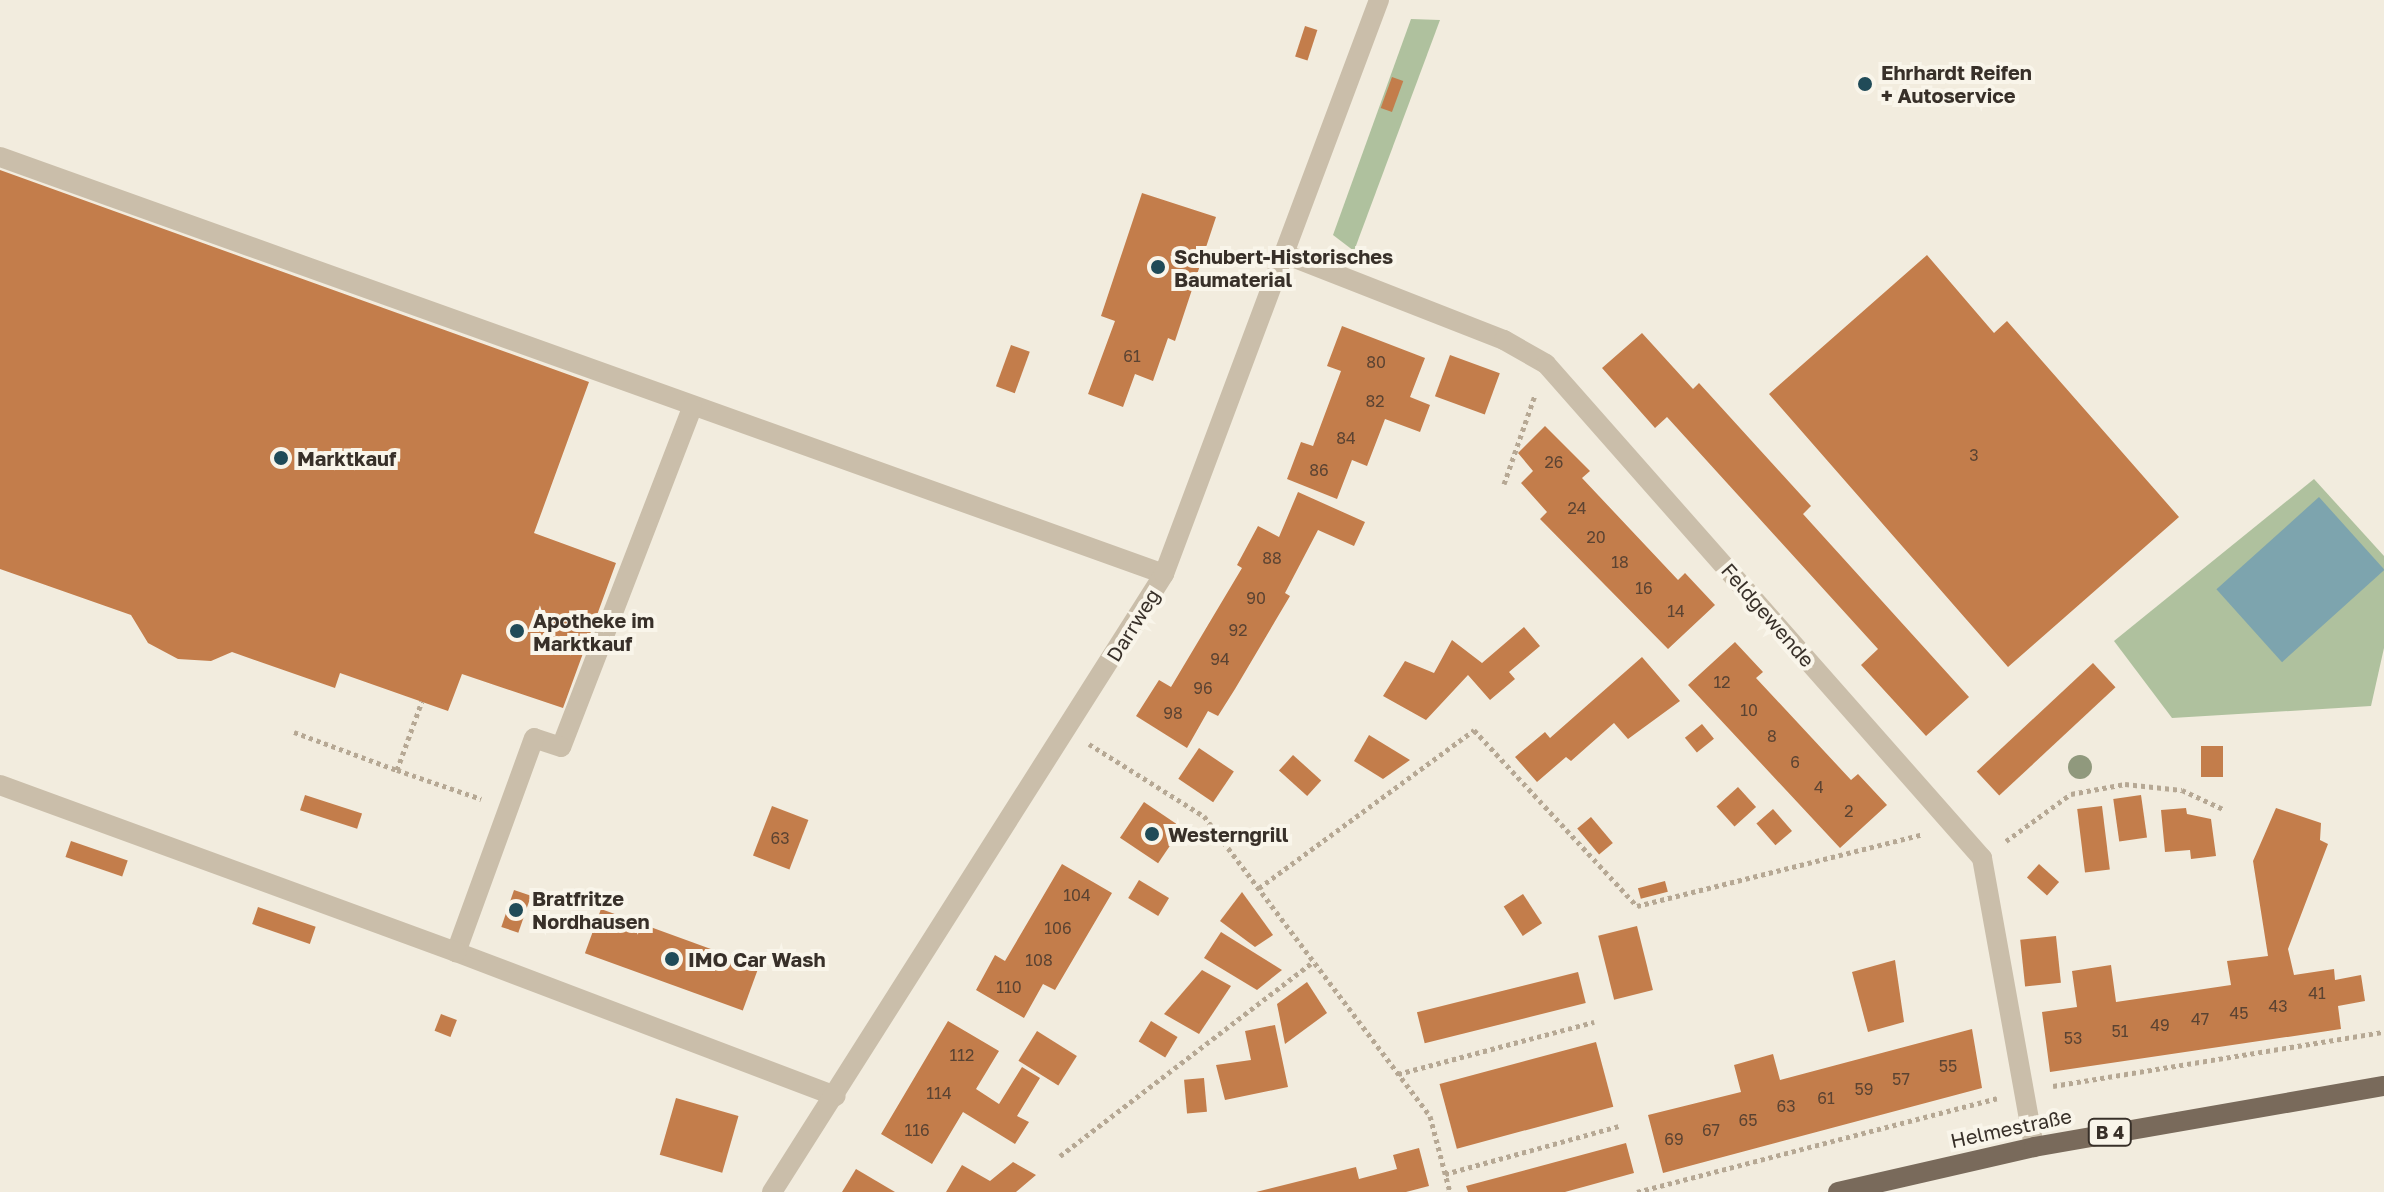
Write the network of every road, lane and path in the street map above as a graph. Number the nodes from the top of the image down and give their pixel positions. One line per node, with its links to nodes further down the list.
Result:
1 (1379, 0): 3 (street, Darrweg)
2 (0, 157): 5 (street)
3 (1287, 255): 4 (street, Feldgewende); 7 (street, Darrweg)
4 (1546, 364): 6 (path); 15 (street, Feldgewende)
5 (692, 408): 7 (street); 13 (street)
6 (1504, 484)
7 (1164, 574): 9 (street, Darrweg)
8 (422, 701): 11 (path)
9 (1068, 731): 17 (path); 23 (street, Darrweg)
10 (294, 732): 11 (path)
11 (397, 770): 13 (path)
12 (0, 785): 18 (street)
13 (508, 808): 18 (street)
14 (2225, 810): 16 (path)
15 (1946, 817): 16 (street, Feldgewende); 17 (path)
16 (1982, 858): 25 (street)
17 (1259, 888): 19 (path)
18 (456, 952): 23 (street)
19 (1314, 961): 21 (path); 26 (path)
20 (1594, 1022): 21 (path)
21 (1398, 1074): 27 (path)
22 (2384, 1086): 25 (main road, Helmestraße / B 4)
23 (836, 1096): 28 (street, Darrweg)
24 (1619, 1126): 27 (path)
25 (2034, 1147): 30 (main road, Helmestraße / B 4)
26 (1060, 1156)
27 (1445, 1174): 29 (path)
28 (772, 1192)
29 (1450, 1192)
30 (1838, 1192)

